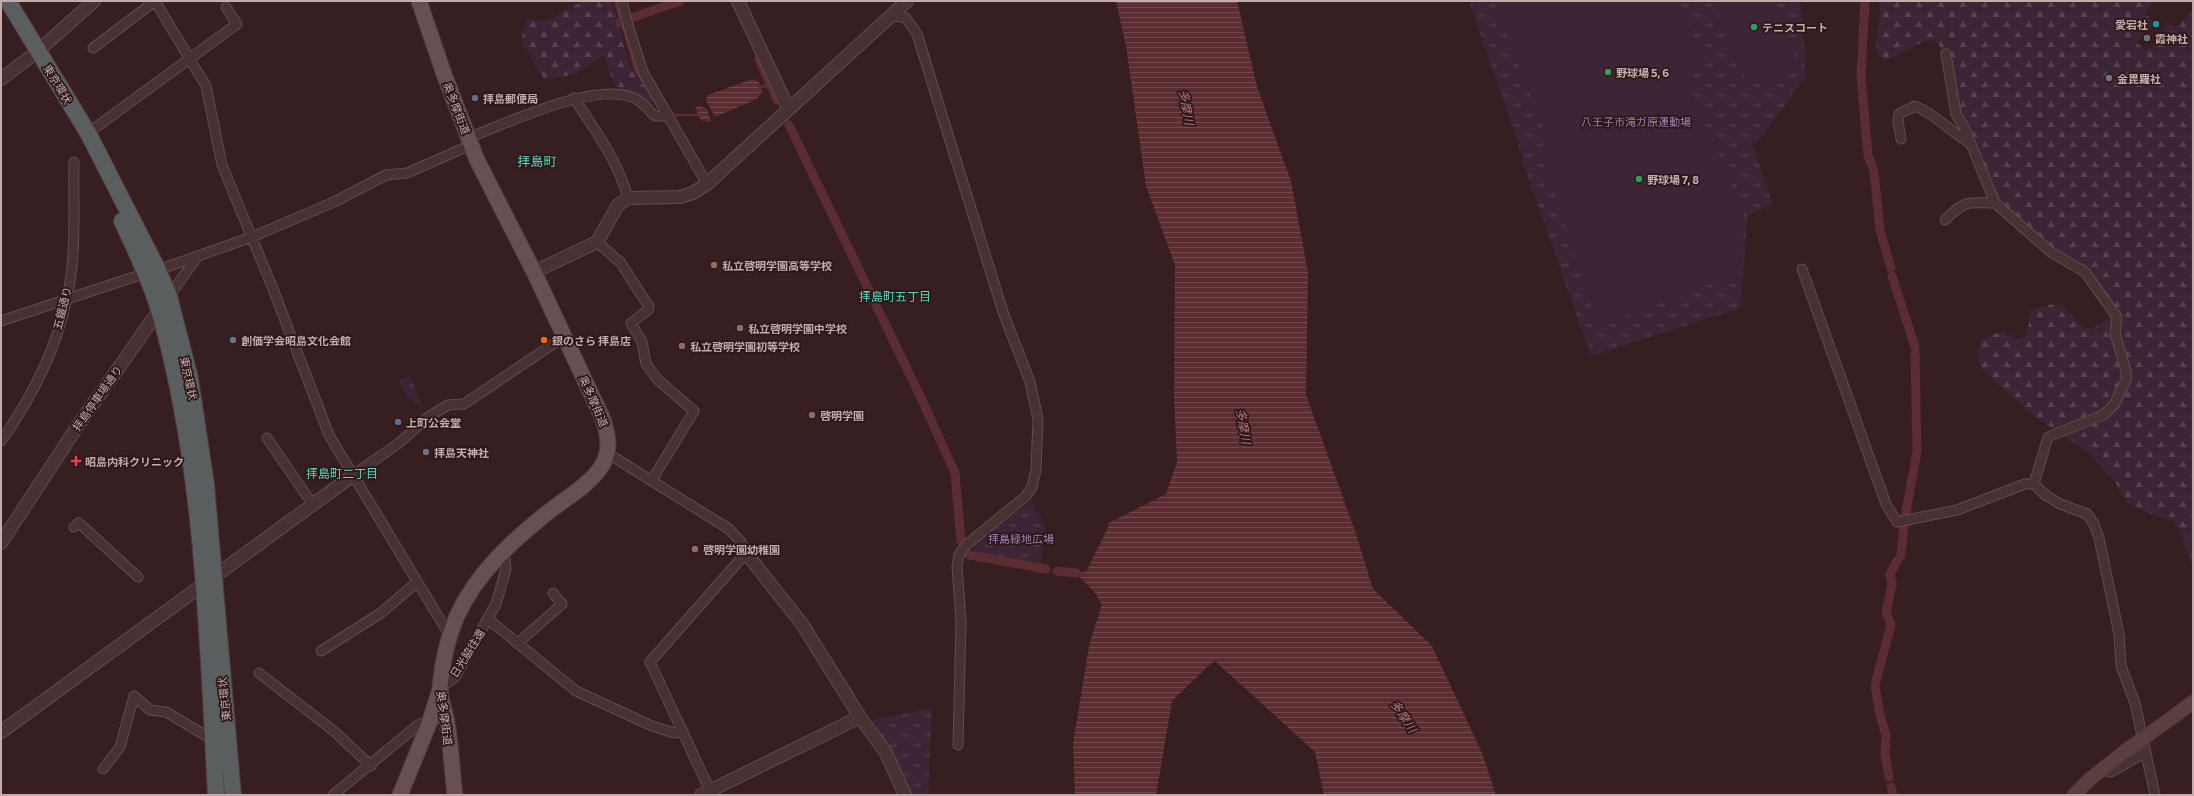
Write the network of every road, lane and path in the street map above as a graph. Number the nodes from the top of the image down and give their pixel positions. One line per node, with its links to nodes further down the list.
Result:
1 (8, 1): 12 (highway, 東京環状)
2 (94, 1): 12 (street)
3 (155, 1): 11 (street); 14 (street)
4 (419, 1): 21 (main road, 奥多摩街道)
5 (622, 1): 18 (street)
6 (738, 1): 17 (street)
7 (907, 1): 10 (street)
8 (226, 7): 14 (street)
9 (1, 10): 12 (highway, 東京環状)
10 (891, 15): 17 (street); 68 (street)
11 (93, 48)
12 (34, 54): 15 (street); 19 (highway, 東京環状); 34 (highway, 東京環状)
13 (1946, 54): 22 (street)
14 (191, 57): 19 (street); 30 (street)
15 (1, 79)
16 (574, 98): 18 (street); 21 (street); 25 (street)
17 (788, 108): 24 (street)
18 (669, 116): 24 (street)
19 (88, 133): 34 (highway, 東京環状)
20 (1901, 139): 22 (street)
21 (470, 142): 30 (street); 35 (main road, 奥多摩街道)
22 (1970, 143): 26 (street)
23 (74, 162): 28 (street, 五鐵通り)
24 (707, 184): 25 (street)
25 (628, 198): 31 (street)
26 (1995, 203): 29 (street); 46 (street)
27 (65, 216): 28 (street)
28 (75, 219): 37 (street, 五鐵通り)
29 (1945, 220)
30 (252, 238): 32 (street); 44 (street)
31 (597, 242): 35 (street); 45 (street)
32 (198, 256): 34 (street); 36 (street, 拝島停車場通り)
33 (1802, 269): 46 (street)
34 (152, 272): 36 (highway, 東京環状); 37 (street); 38 (highway, 東京環状)
35 (534, 272): 40 (main road, 奥多摩街道)
36 (169, 296): 38 (street, 拝島停車場通り); 53 (highway, 東京環状)
37 (67, 298): 39 (street); 42 (street, 五鐵通り)
38 (159, 309): 49 (street, 拝島停車場通り); 53 (highway, 東京環状)
39 (1, 321)
40 (565, 336): 43 (main road, 奥多摩街道); 44 (street)
41 (267, 438): 47 (street)
42 (1, 441)
43 (607, 453): 45 (street); 50 (main road, 奥多摩街道)
44 (352, 476): 47 (street); 54 (street)
45 (652, 480): 51 (street)
46 (2034, 484): 69 (street)
47 (313, 505): 53 (street)
48 (74, 527): 52 (street)
49 (1, 543)
50 (504, 551): 56 (street, 日光脇往還); 57 (main road, 奥多摩街道)
51 (746, 553): 63 (street); 65 (street)
52 (138, 577)
53 (210, 580): 66 (street); 67 (highway, 東京環状); 75 (highway, 東京環状)
54 (417, 582): 57 (street); 59 (street)
55 (553, 593): 58 (street)
56 (488, 619): 58 (street); 61 (street, 日光脇往還)
57 (450, 636): 61 (main road, 奥多摩街道)
58 (518, 643): 65 (street)
59 (321, 651)
60 (259, 673): 70 (street)
61 (440, 688): 64 (main road); 78 (main road, 奥多摩街道)
62 (2193, 702): 72 (main road, bridge)
63 (860, 717): 73 (street); 79 (street)
64 (430, 721): 70 (street); 77 (main road)
65 (683, 731): 73 (street)
66 (1, 732)
67 (213, 740): 71 (street); 74 (highway, 東京環状)
68 (958, 745)
69 (2146, 752): 72 (street); 81 (street)
70 (371, 766): 76 (street)
71 (103, 769)
72 (2102, 769): 80 (main road)
73 (708, 793)
74 (216, 795)
75 (233, 795)
76 (334, 795)
77 (400, 795)
78 (455, 795)
79 (905, 795)
80 (2074, 795)
81 (2155, 795)

